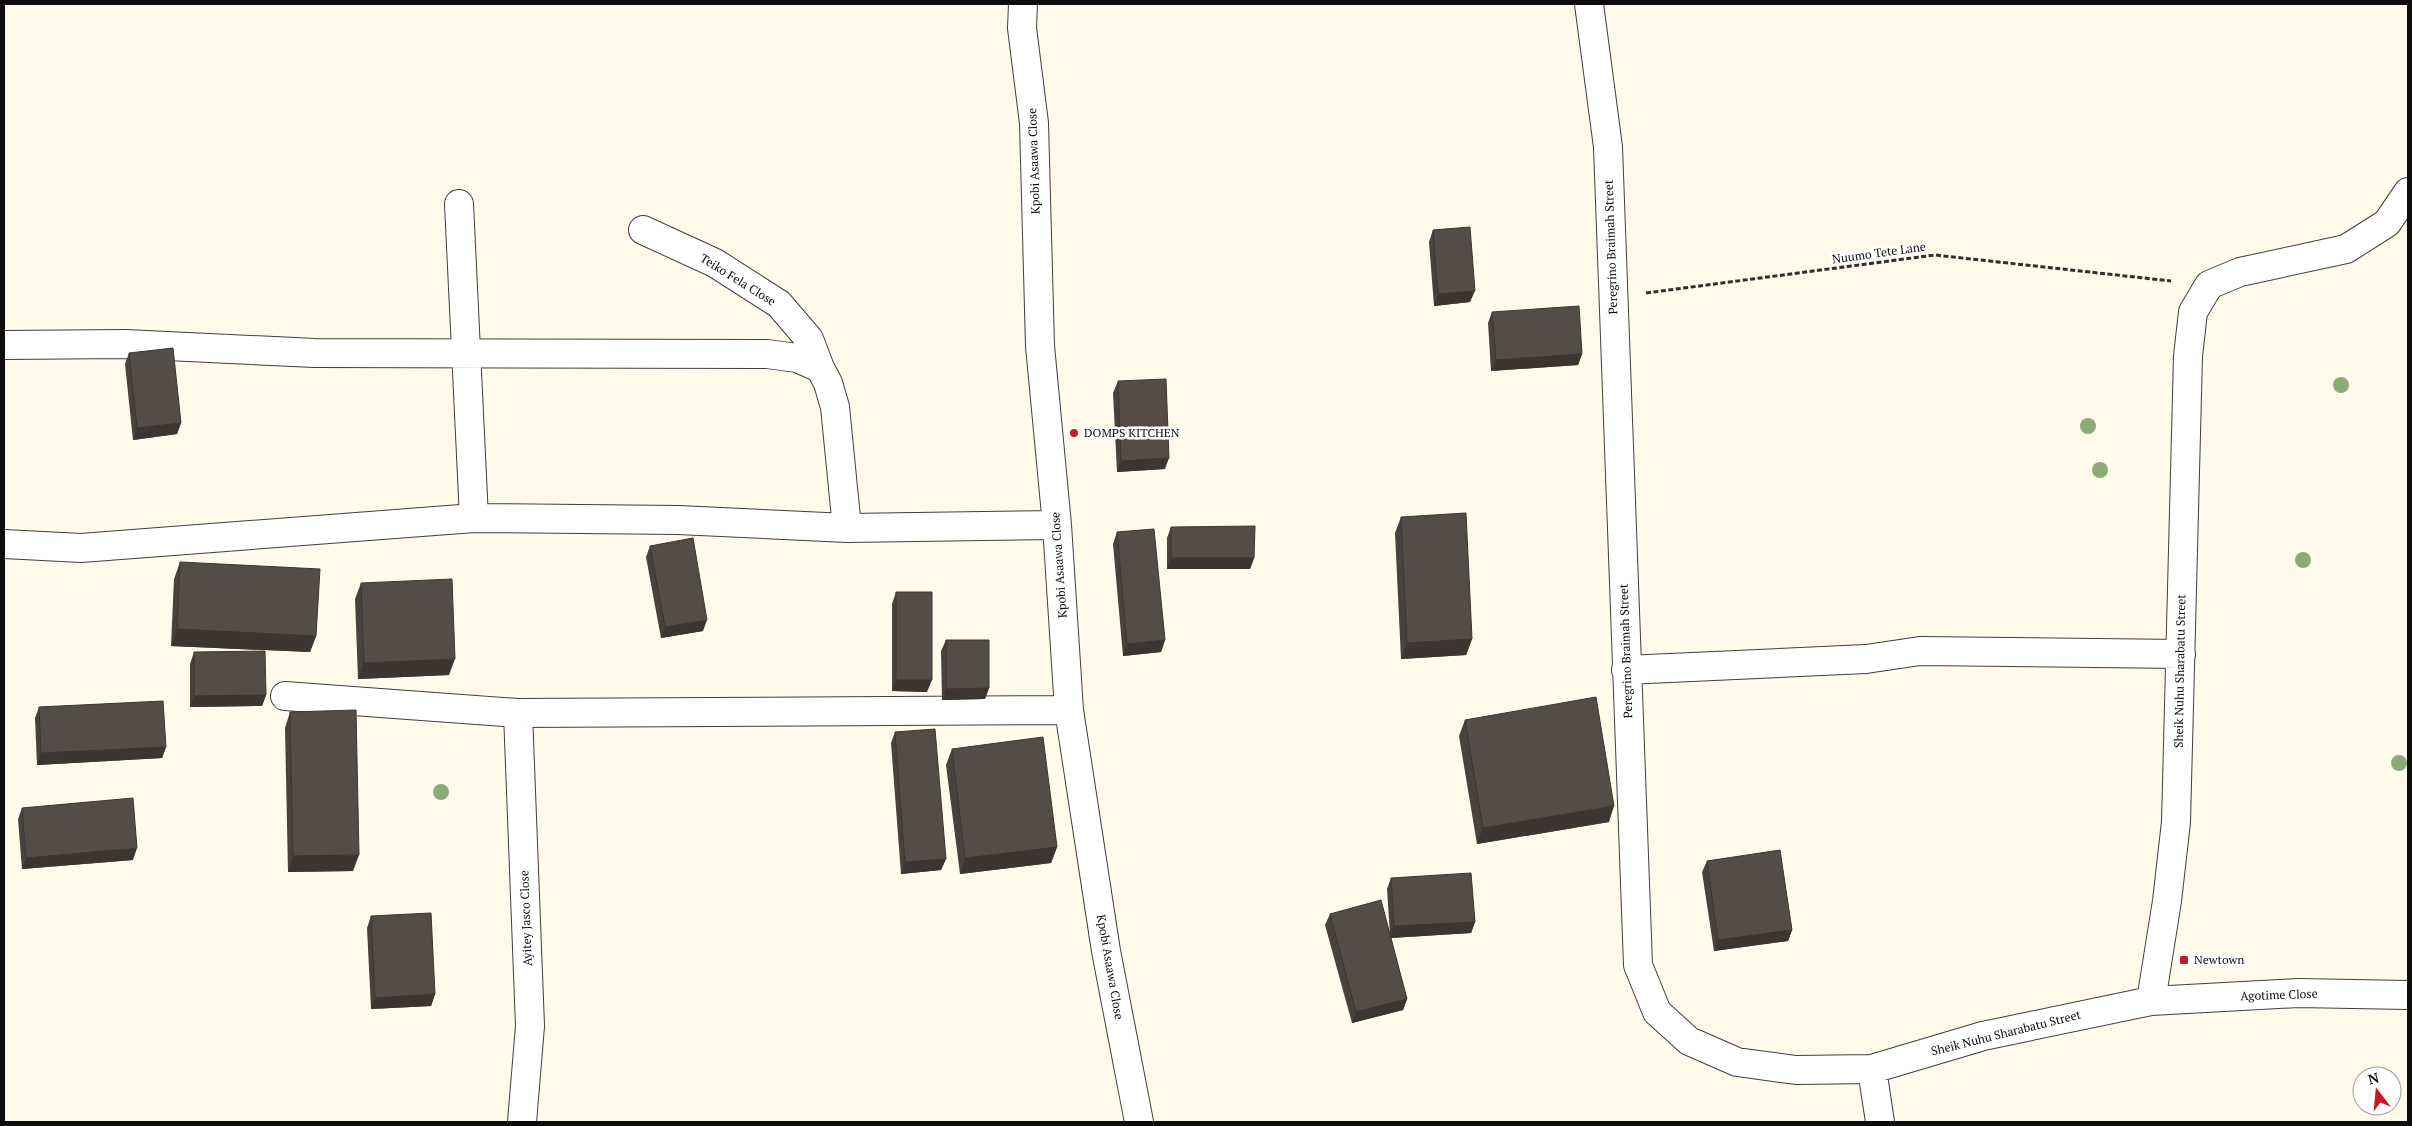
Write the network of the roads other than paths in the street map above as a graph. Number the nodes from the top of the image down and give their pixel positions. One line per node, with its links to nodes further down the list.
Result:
1 (1023, 4): 10 (street, Kpobi Asaawa Close)
2 (1589, 4): 14 (street, Peregrino Braimah Street)
3 (2408, 192): 13 (street, Sheik Nuhu Sharabatu Street)
4 (459, 204): 7 (street)
5 (643, 230): 8 (street, Teiko Fela Close)
6 (4, 345): 7 (street)
7 (465, 353): 8 (street); 9 (street)
8 (820, 368): 11 (street, Teiko Fela Close)
9 (474, 518): 11 (street); 12 (street)
10 (1057, 525): 11 (street); 16 (street, Kpobi Asaawa Close)
11 (847, 528)
12 (4, 544)
13 (2181, 654): 14 (street); 19 (street, Sheik Nuhu Sharabatu Street)
14 (1626, 670): 20 (street, Peregrino Braimah Street)
15 (285, 696): 17 (street)
16 (1069, 710): 17 (street); 22 (street, Kpobi Asaawa Close)
17 (518, 713): 21 (street, Ayitey Jasco Close)
18 (2408, 995): 19 (street, Agotime Close)
19 (2151, 1001): 20 (street, Sheik Nuhu Sharabatu Street)
20 (1872, 1069): 23 (street)
21 (522, 1122)
22 (1139, 1122)
23 (1880, 1122)

